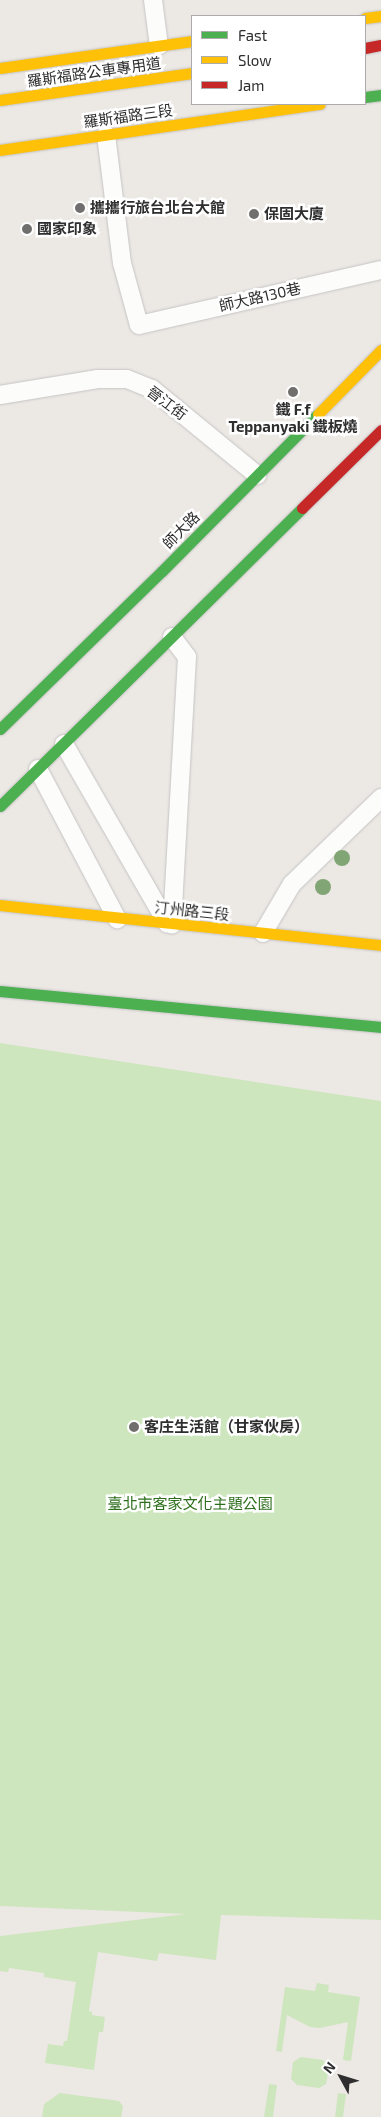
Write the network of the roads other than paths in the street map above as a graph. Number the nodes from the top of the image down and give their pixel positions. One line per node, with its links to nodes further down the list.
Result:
1 (153, 0): 6 (lane)
2 (381, 16): 3 (main road)
3 (366, 18)
4 (191, 41): 6 (main road)
5 (381, 45): 7 (main road)
6 (160, 46): 8 (main road)
7 (366, 48)
8 (0, 68)
9 (191, 73): 12 (main road, 羅斯福路公車專用道)
10 (381, 95): 11 (main road)
11 (366, 97)
12 (0, 100)
13 (313, 105): 14 (main road, 羅斯福路三段)
14 (106, 135): 15 (main road, 羅斯福路三段); 16 (lane, 師大路130巷)
15 (0, 150)
16 (381, 270)
17 (381, 350): 20 (main road, 師大路)
18 (0, 395): 20 (lane, 晉江街)
19 (381, 430): 21 (main road)
20 (257, 475): 22 (main road, 師大路)
21 (172, 637): 23 (main road); 29 (lane)
22 (0, 729)
23 (64, 744): 24 (main road); 29 (lane)
24 (38, 769): 26 (main road); 28 (lane)
25 (381, 798): 30 (lane)
26 (0, 806)
27 (0, 905): 28 (main road, 汀州路三段)
28 (118, 919): 29 (main road, 汀州路三段)
29 (170, 924): 30 (main road, 汀州路三段)
30 (263, 933): 31 (main road, 汀州路三段)
31 (381, 945)
32 (0, 991): 33 (main road)
33 (381, 1027)

